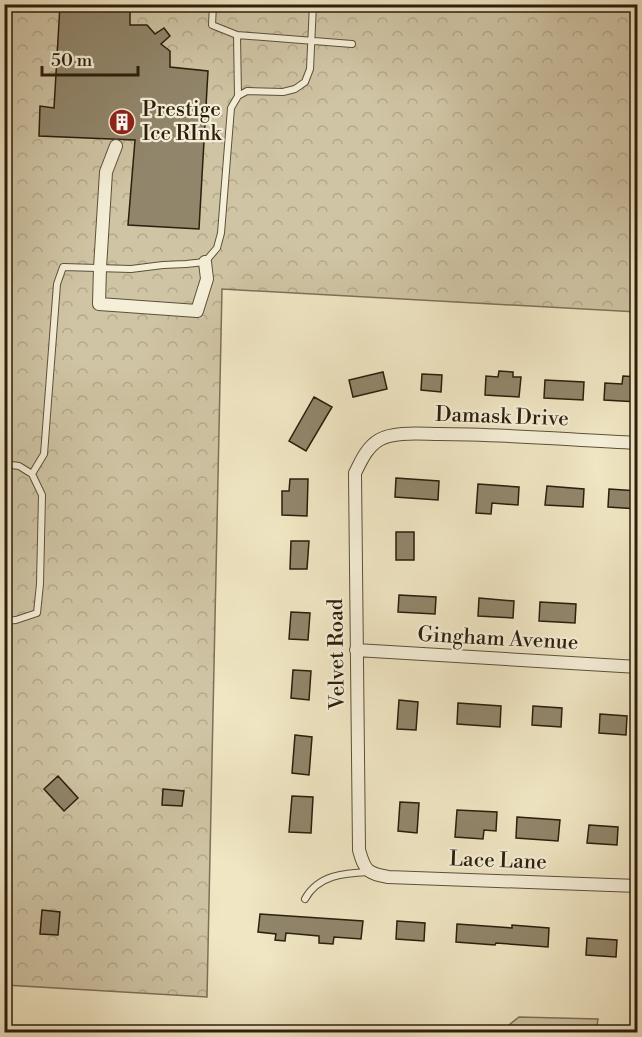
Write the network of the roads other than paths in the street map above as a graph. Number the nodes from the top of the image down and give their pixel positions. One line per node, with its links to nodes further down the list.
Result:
1 (213, 4): 3 (lane)
2 (313, 4): 4 (lane)
3 (237, 35): 4 (lane); 6 (lane)
4 (312, 40): 5 (lane); 6 (lane)
5 (352, 44)
6 (238, 96): 8 (lane)
7 (116, 146): 9 (street)
8 (205, 262): 9 (lane); 9 (street)
9 (100, 268): 13 (lane)
10 (638, 443): 11 (street, Damask Drive)
11 (369, 448): 15 (street, Velvet Road)
12 (4, 464): 13 (lane)
13 (32, 474): 14 (lane)
14 (4, 621)
15 (356, 650): 16 (street, Gingham Avenue); 17 (street, Velvet Road)
16 (638, 667)
17 (366, 867): 18 (street, Lace Lane); 19 (lane)
18 (638, 886)
19 (305, 899)

